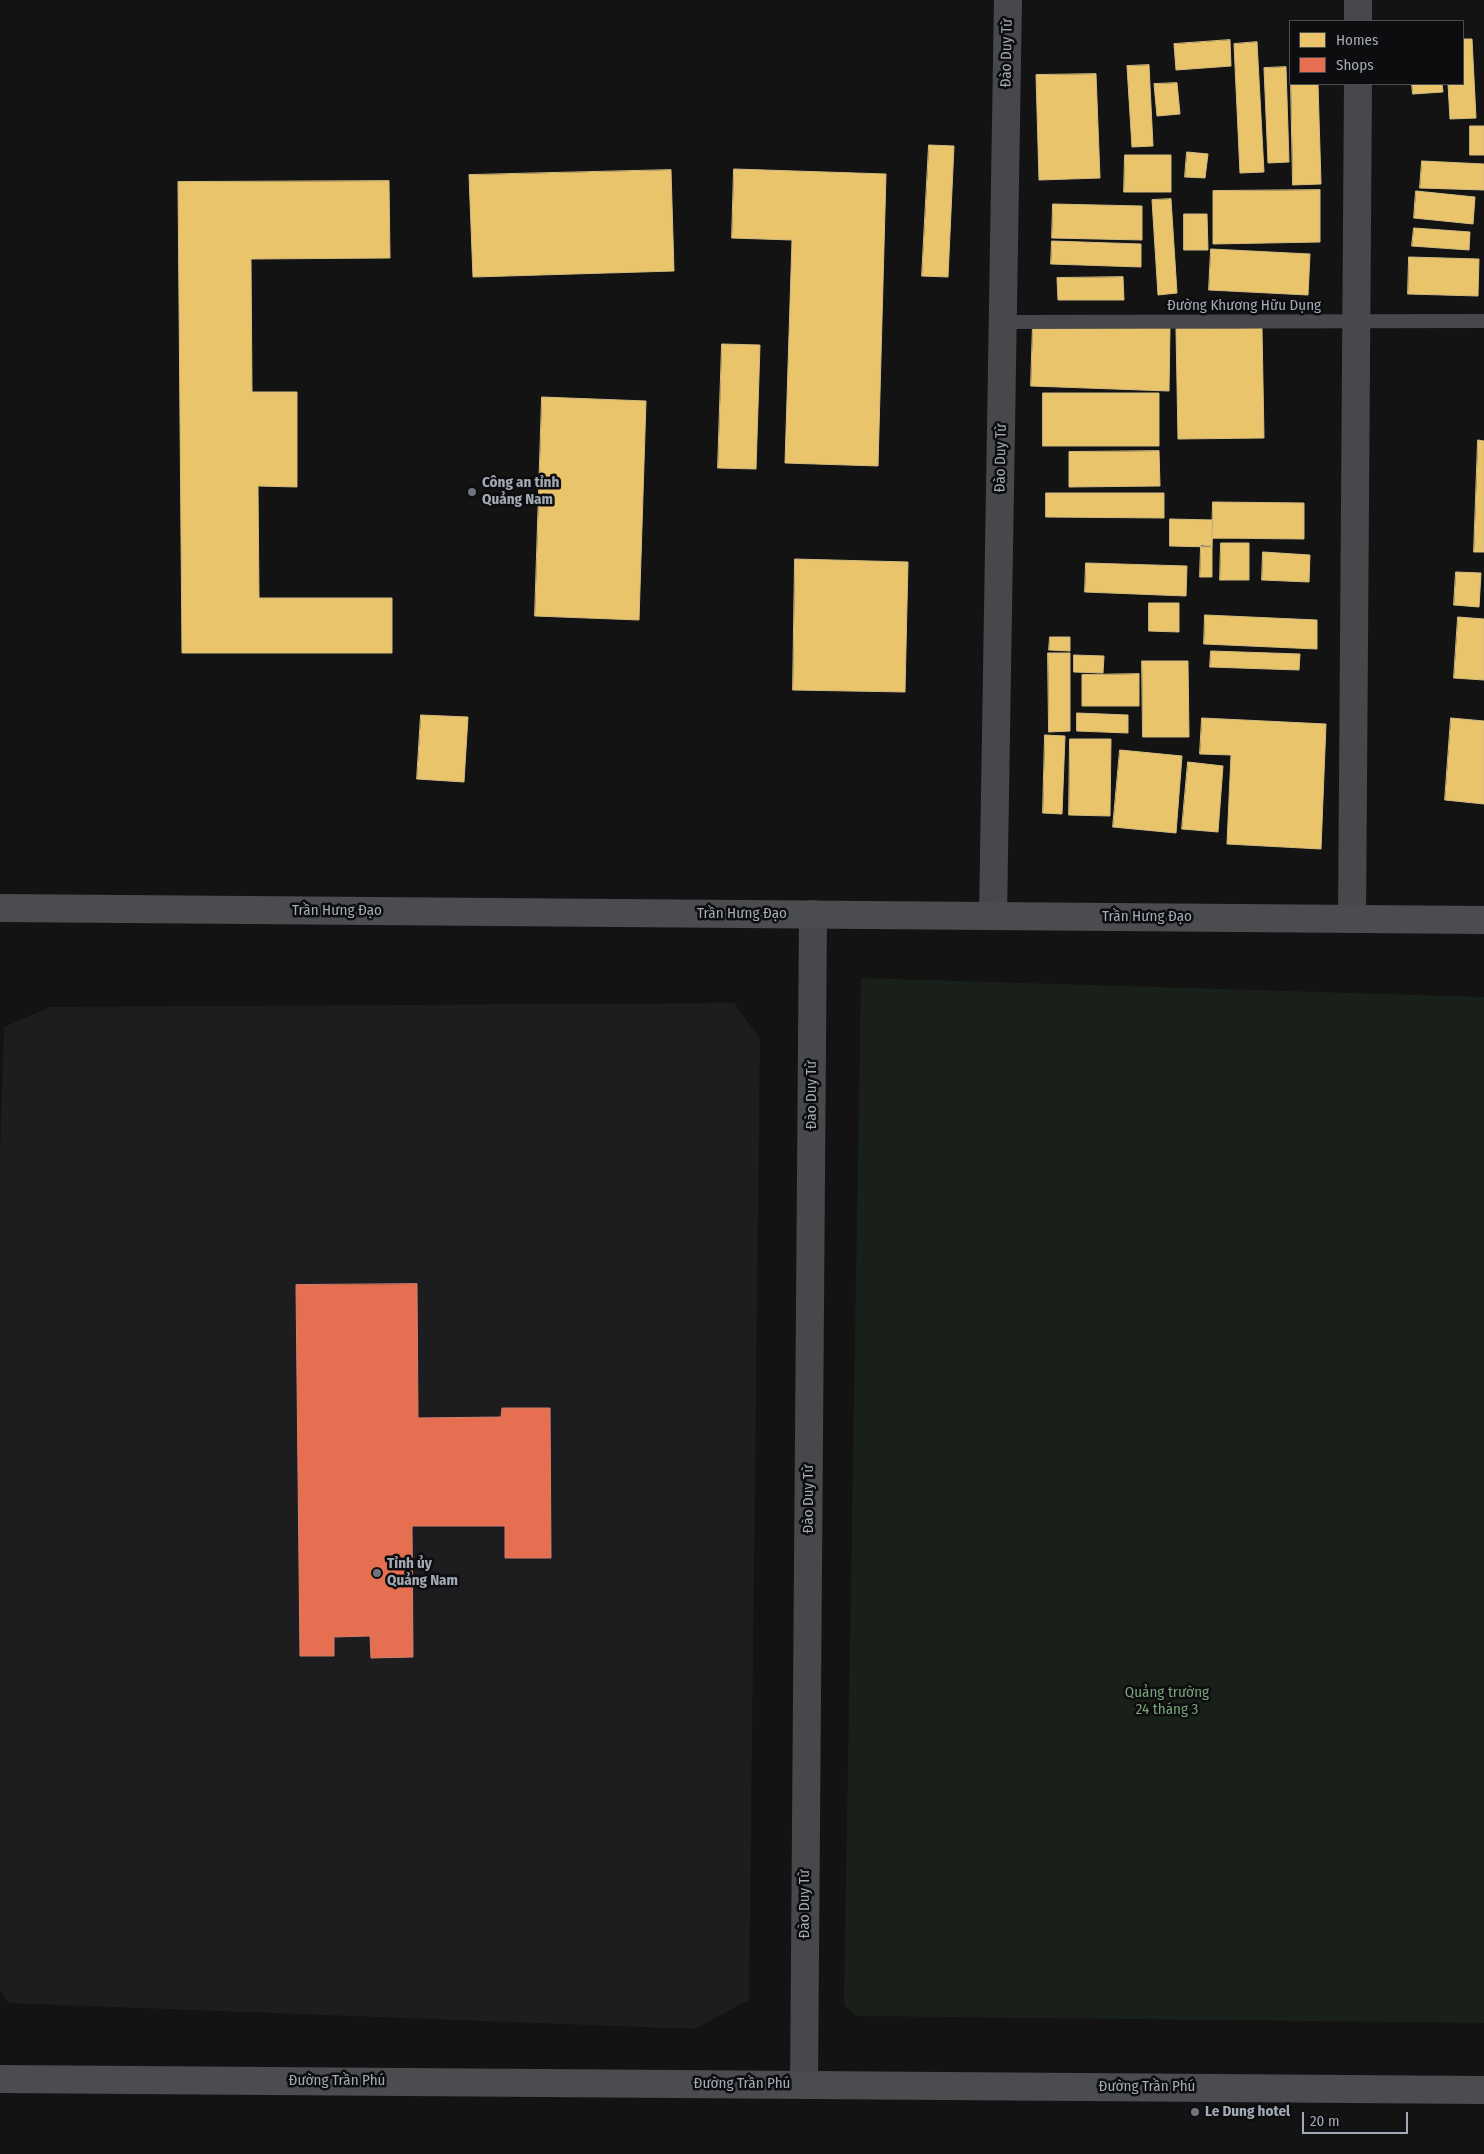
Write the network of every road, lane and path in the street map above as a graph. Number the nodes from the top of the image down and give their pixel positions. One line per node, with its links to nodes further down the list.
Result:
1 (1008, 0): 6 (street, Đào Duy Từ)
2 (1358, 0): 3 (street)
3 (1358, 20)
4 (1358, 85): 7 (street)
5 (1484, 321): 7 (lane, Đường Khương Hữu Dụng)
6 (1003, 322): 7 (lane, Đường Khương Hữu Dụng); 10 (street, Đào Duy Từ)
7 (1356, 322): 11 (street)
8 (0, 908): 9 (street, Trần Hưng Đạo)
9 (813, 914): 10 (street, Trần Hưng Đạo); 14 (street, Đào Duy Từ)
10 (994, 916): 11 (street, Trần Hưng Đạo)
11 (1352, 919): 12 (street, Trần Hưng Đạo)
12 (1484, 920)
13 (0, 2079): 14 (street, Đường Trần Phú)
14 (804, 2085): 15 (street, Đường Trần Phú)
15 (1484, 2090)

